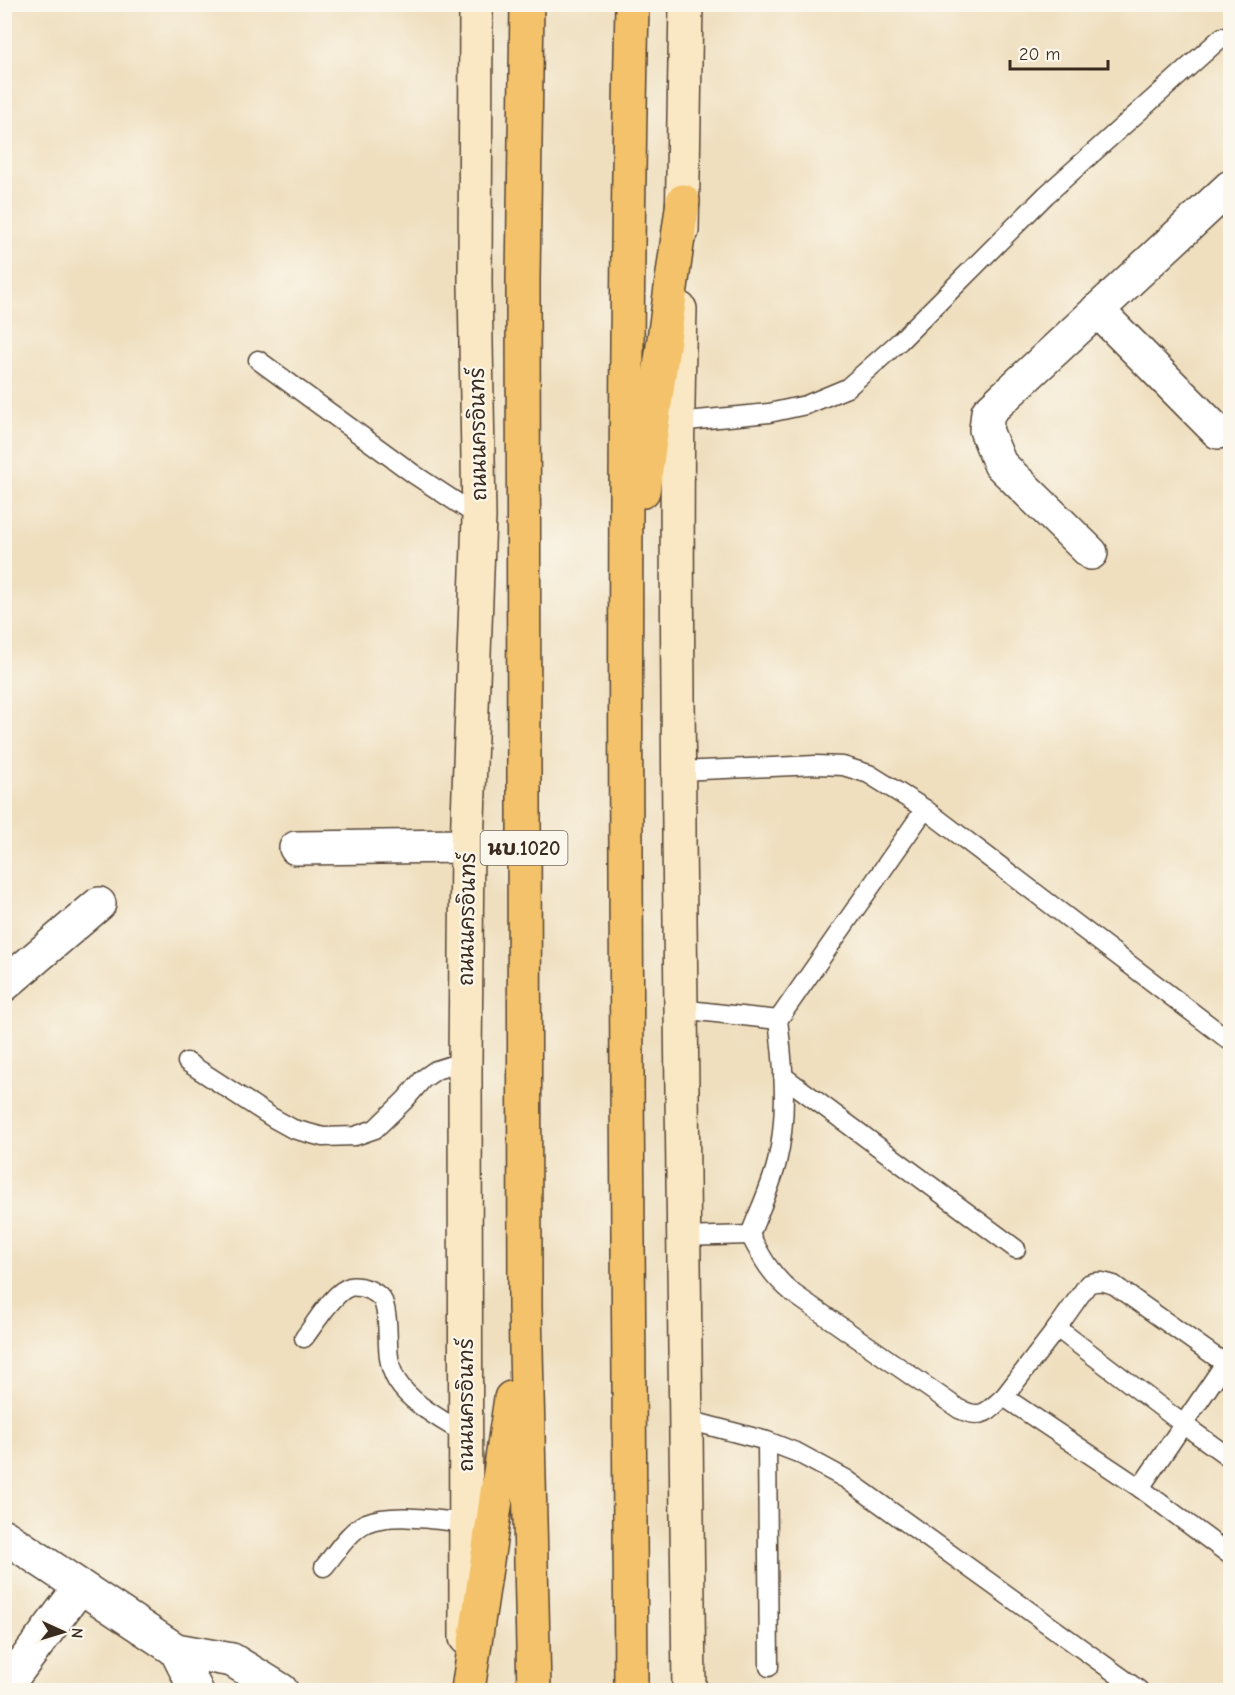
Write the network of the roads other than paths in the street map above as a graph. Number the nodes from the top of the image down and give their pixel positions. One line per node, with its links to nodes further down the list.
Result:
1 (476, 4): 12 (main road, ถนนนครอินทร์ / นบ.1020)
2 (527, 4): 30 (main road, นบ.1020)
3 (632, 4): 14 (main road)
4 (686, 4): 7 (main road)
5 (1222, 37): 10 (lane)
6 (1226, 199): 8 (street)
7 (683, 201): 10 (main road); 14 (main road)
8 (1097, 310): 11 (street); 13 (street)
9 (258, 360): 12 (lane)
10 (676, 422): 15 (main road)
11 (1218, 432)
12 (479, 517): 17 (main road, ถนนนครอินทร์ / นบ.1020)
13 (1091, 553)
14 (625, 619): 53 (main road)
15 (678, 771): 16 (lane); 21 (main road)
16 (925, 809): 22 (lane); 23 (lane)
17 (467, 846): 18 (street); 24 (main road, ถนนนครอินทร์ / นบ.1020)
18 (296, 848)
19 (99, 904): 20 (street)
20 (4, 985)
21 (680, 1008): 22 (lane); 28 (main road)
22 (778, 1020): 26 (lane)
23 (1230, 1041)
24 (465, 1061): 25 (lane); 37 (main road, ถนนนครอินทร์ / นบ.1020)
25 (187, 1062)
26 (783, 1076): 27 (lane); 29 (lane)
27 (750, 1235): 28 (lane); 34 (lane)
28 (682, 1237): 35 (main road)
29 (1016, 1249)
30 (525, 1307): 51 (main road); 52 (main road, นบ.1020)
31 (1057, 1328): 33 (lane); 34 (lane); 36 (lane)
32 (304, 1338): 37 (lane)
33 (1229, 1363): 36 (lane)
34 (1004, 1397): 40 (lane)
35 (684, 1419): 38 (lane); 54 (main road)
36 (1183, 1424): 39 (lane); 40 (lane)
37 (466, 1435): 41 (main road, ถนนนครอินทร์ / นบ.1020)
38 (767, 1441): 47 (lane); 55 (lane)
39 (1230, 1458)
40 (1140, 1488): 43 (lane)
41 (466, 1523): 44 (lane); 51 (main road, ถนนนครอินทร์ / นบ.1020)
42 (4, 1536): 45 (street)
43 (1230, 1555)
44 (324, 1567)
45 (80, 1587): 46 (street); 48 (street)
46 (176, 1650): 49 (street); 50 (street)
47 (768, 1667)
48 (4, 1689)
49 (196, 1690)
50 (280, 1690)
51 (467, 1690)
52 (534, 1690)
53 (630, 1690)
54 (689, 1690)
55 (1139, 1690)

